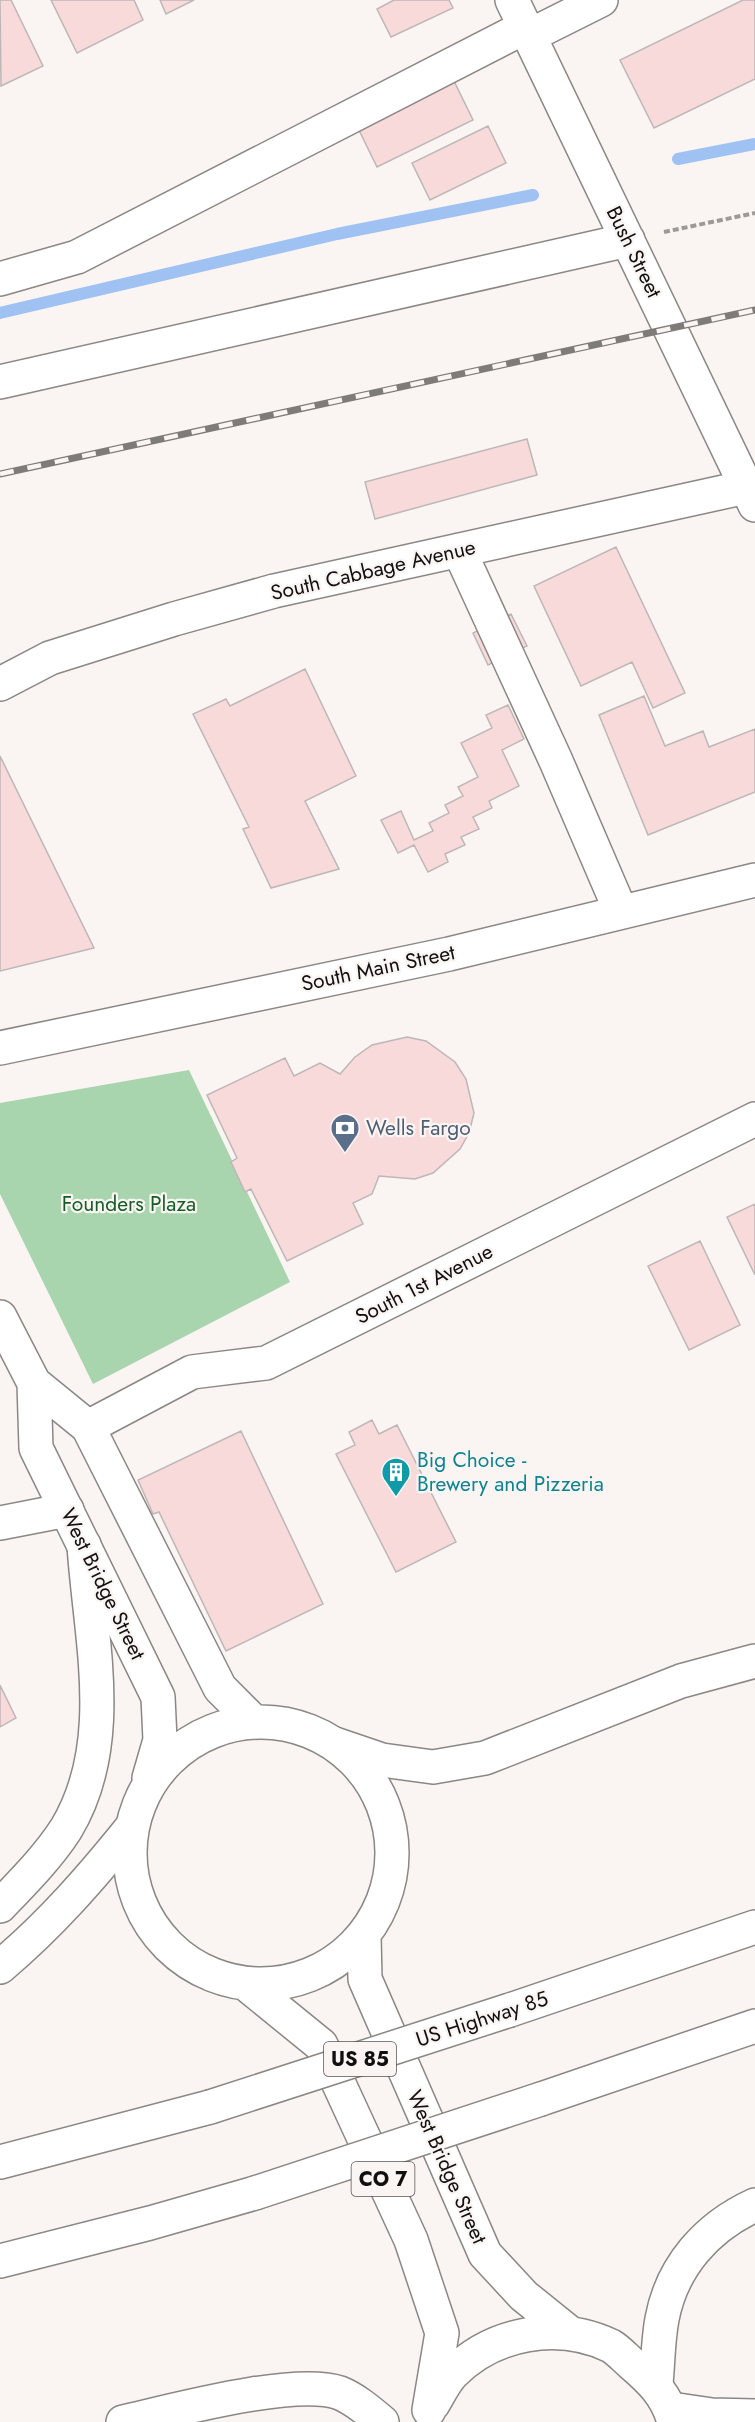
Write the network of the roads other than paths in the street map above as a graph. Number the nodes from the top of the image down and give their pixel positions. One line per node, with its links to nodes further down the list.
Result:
1 (601, 0): 2 (main road)
2 (522, 21): 3 (main road, Bush Street); 4 (main road)
3 (628, 240): 5 (main road); 6 (main road, Bush Street)
4 (0, 279)
5 (0, 382)
6 (752, 492): 7 (main road, South Cabbage Avenue)
7 (459, 550): 8 (main road, South Cabbage Avenue); 10 (main road)
8 (0, 684)
9 (755, 880): 10 (main road, South Main Street)
10 (621, 912): 11 (main road, South Main Street)
11 (0, 1048)
12 (755, 1119): 15 (main road, South 1st Avenue)
13 (0, 1317): 14 (main road, West Bridge Street)
14 (34, 1383): 15 (main road, West Bridge Street); 16 (main road, West Bridge Street)
15 (88, 1427): 20 (main road, West Bridge Street)
16 (67, 1510): 17 (main road); 18 (main road, West Bridge Street)
17 (0, 1523)
18 (84, 1545): 22 (main road, West Bridge Street); 24 (main road)
19 (755, 1661): 21 (main road)
20 (253, 1721): 21 (main road); 22 (main road)
21 (335, 1744): 26 (main road)
22 (147, 1786): 23 (main road, CO 7)
23 (132, 1827): 27 (main road); 28 (main road, CO 7)
24 (0, 1906)
25 (755, 1927): 30 (main road, US Highway 85 / US 85, bridge)
26 (364, 1936): 28 (main road); 33 (main road, West Bridge Street / CO 7)
27 (0, 1967)
28 (246, 1984): 35 (main road, CO 7)
29 (755, 2026): 32 (main road, bridge)
30 (0, 2162)
31 (755, 2205): 34 (main road)
32 (0, 2261)
33 (570, 2333): 34 (main road, CO 7); 35 (main road)
34 (667, 2405): 36 (main road)
35 (427, 2416)
36 (755, 2416)
37 (123, 2422): 38 (main road)
38 (382, 2422)

